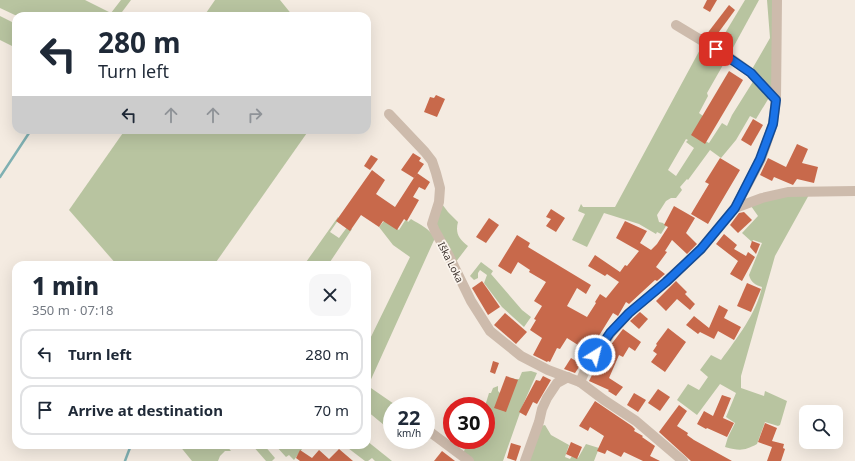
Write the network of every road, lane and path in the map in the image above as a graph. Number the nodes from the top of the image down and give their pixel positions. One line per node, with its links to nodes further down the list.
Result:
1 (777, 0): 3 (street)
2 (676, 25): 3 (street)
3 (776, 100): 6 (street)
4 (389, 114): 7 (street, Iška Loka)
5 (855, 191): 6 (street)
6 (735, 208): 8 (street)
7 (568, 377): 8 (street, Iška Loka); 11 (street)
8 (580, 382): 12 (street, Iška Loka)
9 (435, 436): 10 (street)
10 (468, 461)
11 (525, 461)
12 (684, 461)

